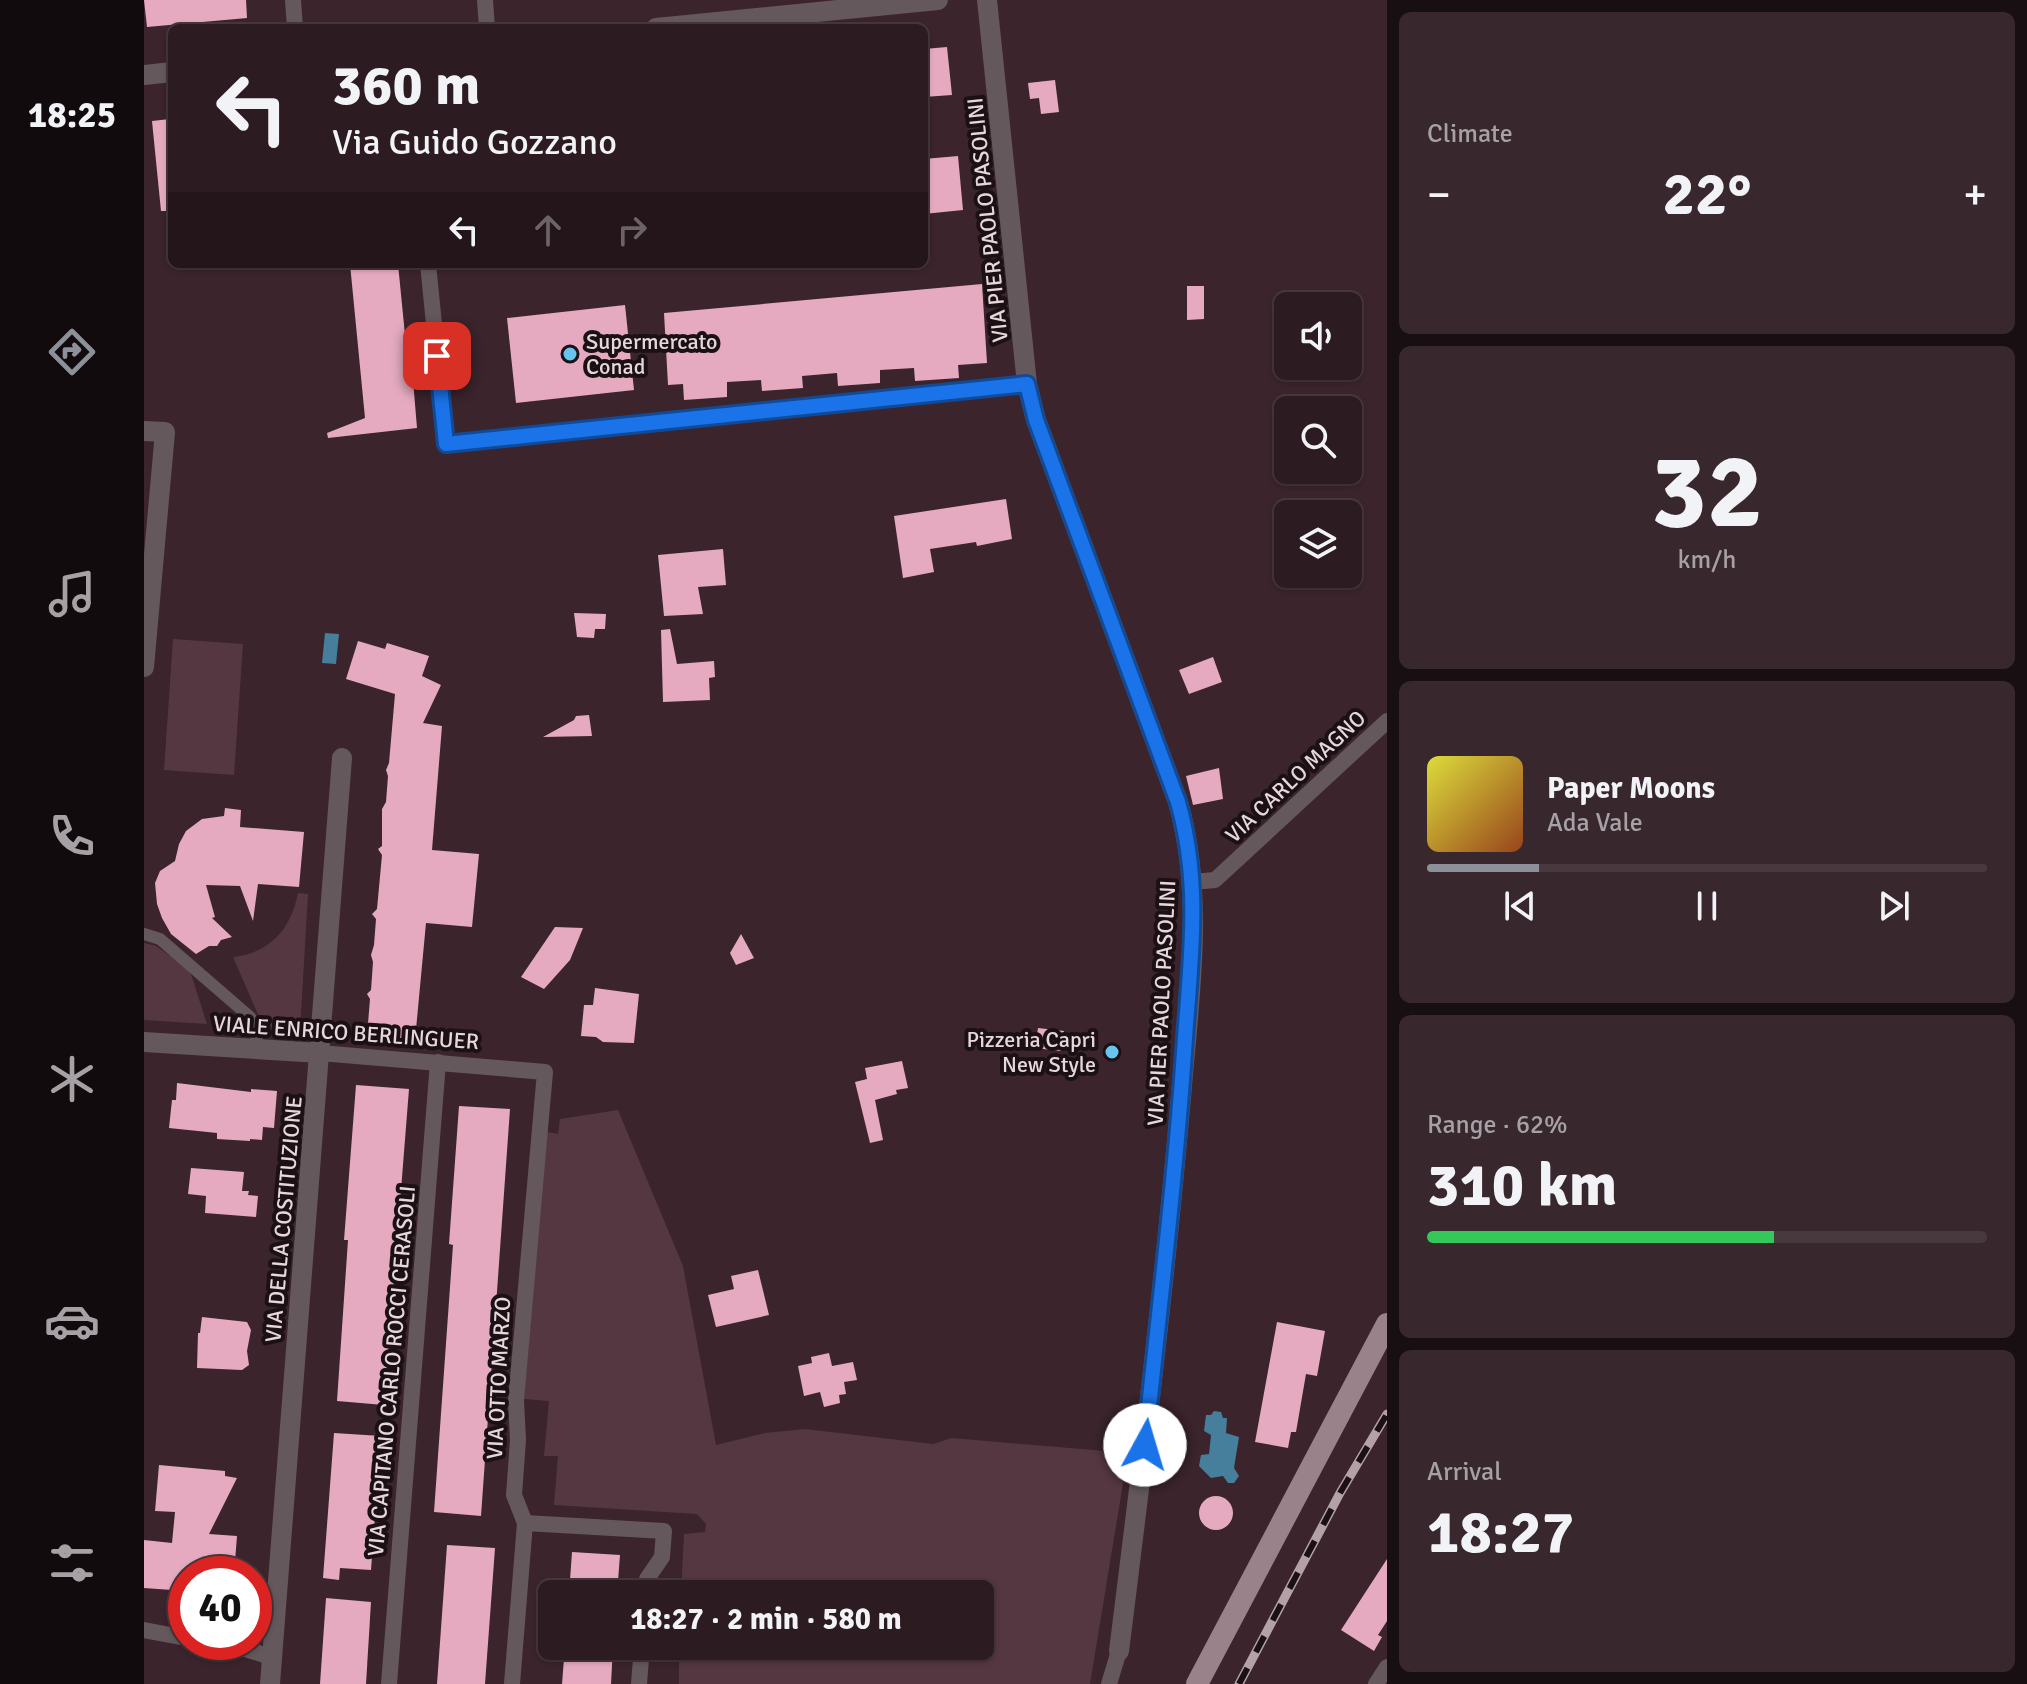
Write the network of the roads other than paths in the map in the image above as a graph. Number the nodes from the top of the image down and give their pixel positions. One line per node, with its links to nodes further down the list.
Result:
1 (293, 0): 5 (street)
2 (485, 0): 6 (street)
3 (938, 0): 7 (street)
4 (987, 0): 11 (street, VIA PIER PAOLO PASOLINI)
5 (295, 24)
6 (487, 24)
7 (696, 24)
8 (168, 72): 9 (street)
9 (144, 75)
10 (428, 268): 11 (street)
11 (1027, 384): 16 (street, VIA PIER PAOLO PASOLINI)
12 (154, 431): 13 (street)
13 (144, 667)
14 (1387, 721): 16 (street, VIA CARLO MAGNO)
15 (342, 758): 20 (street, VIA DELLA COSTITUZIONE)
16 (1193, 882): 28 (street, VIA PIER PAOLO PASOLINI)
17 (144, 934): 19 (street)
18 (144, 1042): 19 (street, VIALE ENRICO BERLINGUER)
19 (257, 1049): 20 (street, VIALE ENRICO BERLINGUER)
20 (320, 1053): 21 (street, VIALE ENRICO BERLINGUER); 29 (street, VIA DELLA COSTITUZIONE)
21 (438, 1062): 22 (street, VIALE ENRICO BERLINGUER); 33 (street, VIA CAPITANO CARLO ROCCI CERASOLI)
22 (545, 1072): 24 (street, VIA OTTO MARZO)
23 (1387, 1324): 38 (main road)
24 (525, 1523): 25 (street); 34 (street, VIA OTTO MARZO)
25 (647, 1580)
26 (144, 1630): 27 (street)
27 (168, 1635)
28 (1119, 1651): 36 (street, VIA PIER PAOLO PASOLINI); 37 (street, VIA PIER PAOLO PASOLINI)
29 (274, 1658): 32 (street, VIA DELLA COSTITUZIONE)
30 (641, 1660): 35 (street)
31 (1387, 1667): 39 (street)
32 (270, 1684)
33 (389, 1684)
34 (512, 1684)
35 (639, 1684)
36 (1109, 1684)
37 (1120, 1684)
38 (1197, 1684)
39 (1376, 1684)

